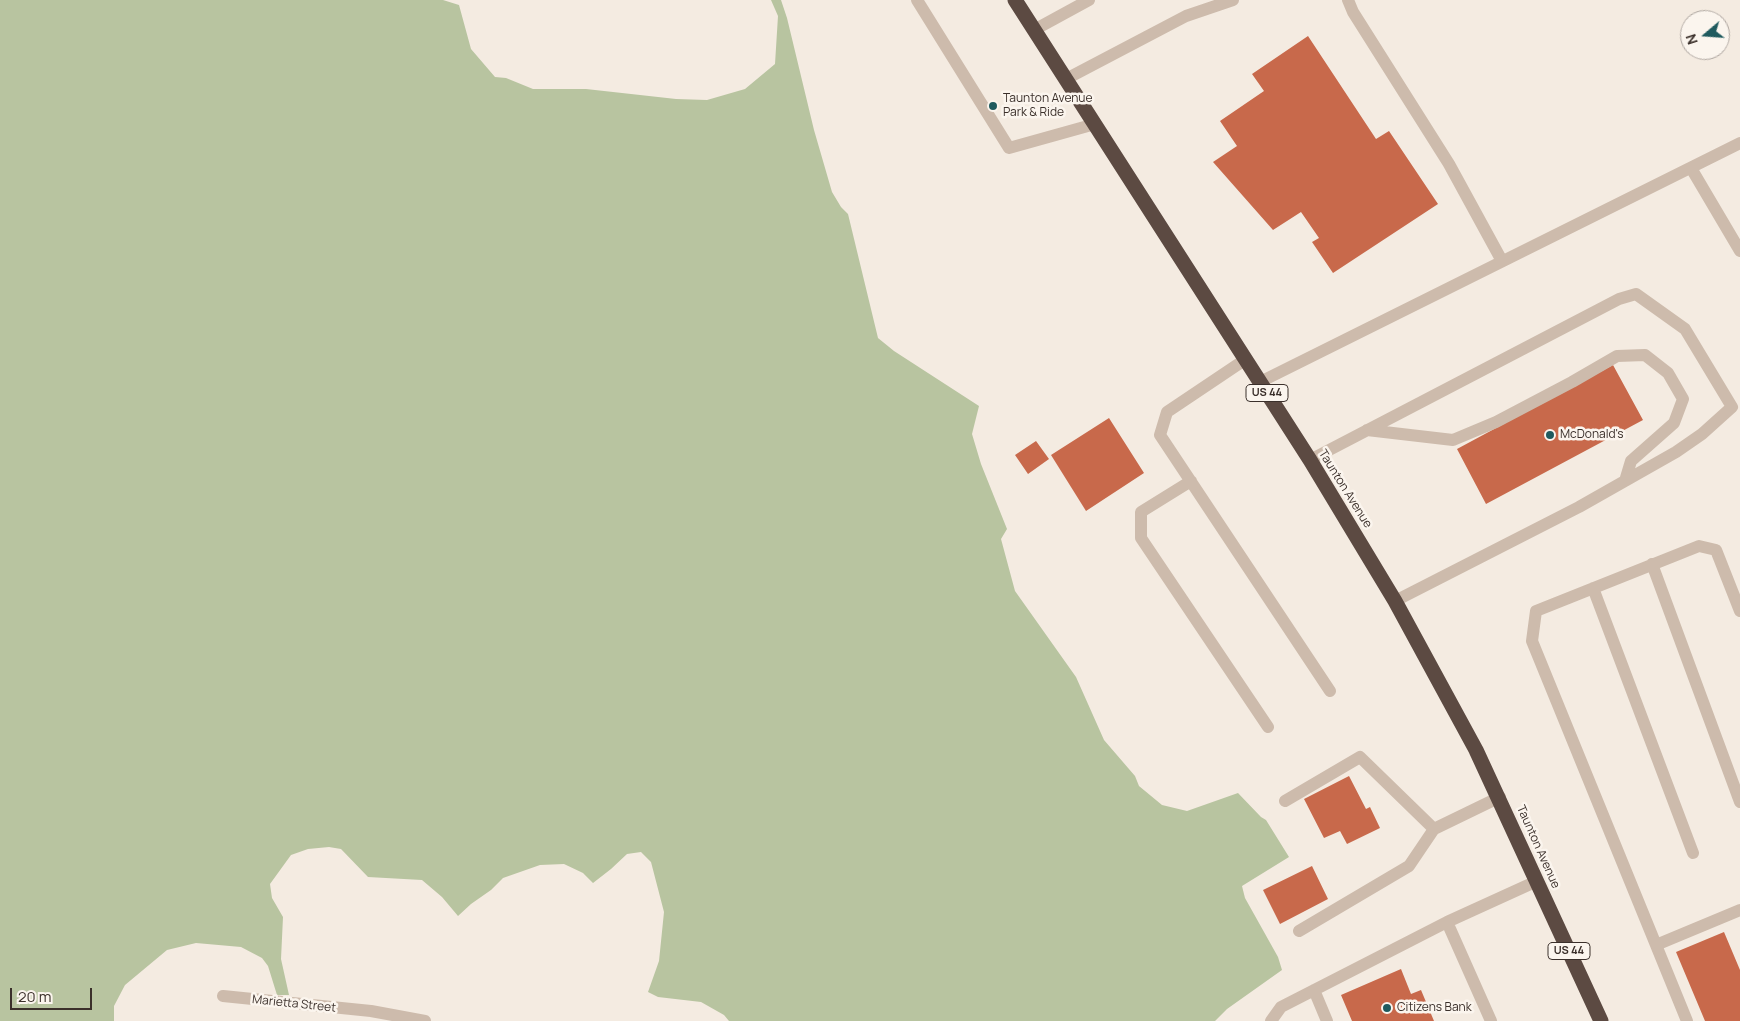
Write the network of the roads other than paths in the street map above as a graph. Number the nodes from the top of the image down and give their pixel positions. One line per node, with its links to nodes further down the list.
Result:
1 (917, 0): 8 (street)
2 (1015, 0): 6 (highway, Taunton Avenue / US 44)
3 (1089, 0): 6 (street)
4 (1232, 0): 7 (street)
5 (1348, 0): 12 (street)
6 (1034, 30): 7 (highway, Taunton Avenue / US 44)
7 (1066, 79): 8 (highway, Taunton Avenue / US 44)
8 (1095, 124): 13 (highway, Taunton Avenue / US 44)
9 (1740, 143): 10 (street)
10 (1691, 168): 11 (street); 12 (street)
11 (1740, 252)
12 (1502, 262): 14 (street)
13 (1246, 359): 14 (highway, Taunton Avenue / US 44); 17 (street)
14 (1260, 382): 16 (highway, Taunton Avenue / US 44)
15 (1367, 430): 16 (street); 18 (street); 18 (street)
16 (1310, 460): 21 (highway, Taunton Avenue / US 44)
17 (1191, 481): 23 (street); 24 (street)
18 (1625, 481): 21 (street)
19 (1652, 564): 20 (street); 22 (street); 27 (street)
20 (1593, 588): 29 (street); 34 (street)
21 (1395, 601): 25 (highway, Taunton Avenue / US 44)
22 (1740, 611)
23 (1330, 691)
24 (1268, 727)
25 (1500, 797): 28 (street); 30 (highway, Taunton Avenue / US 44)
26 (1285, 801): 28 (street)
27 (1740, 802)
28 (1434, 829): 33 (street)
29 (1693, 853)
30 (1538, 882): 32 (street); 41 (highway, Taunton Avenue / US 44)
31 (1740, 910): 34 (street)
32 (1447, 922): 35 (street); 40 (street)
33 (1299, 931)
34 (1656, 945): 42 (street)
35 (1314, 990): 38 (street); 39 (street)
36 (223, 996): 37 (street, Marietta Street)
37 (425, 1021)
38 (1271, 1021)
39 (1327, 1021)
40 (1491, 1021)
41 (1601, 1021)
42 (1688, 1021)

